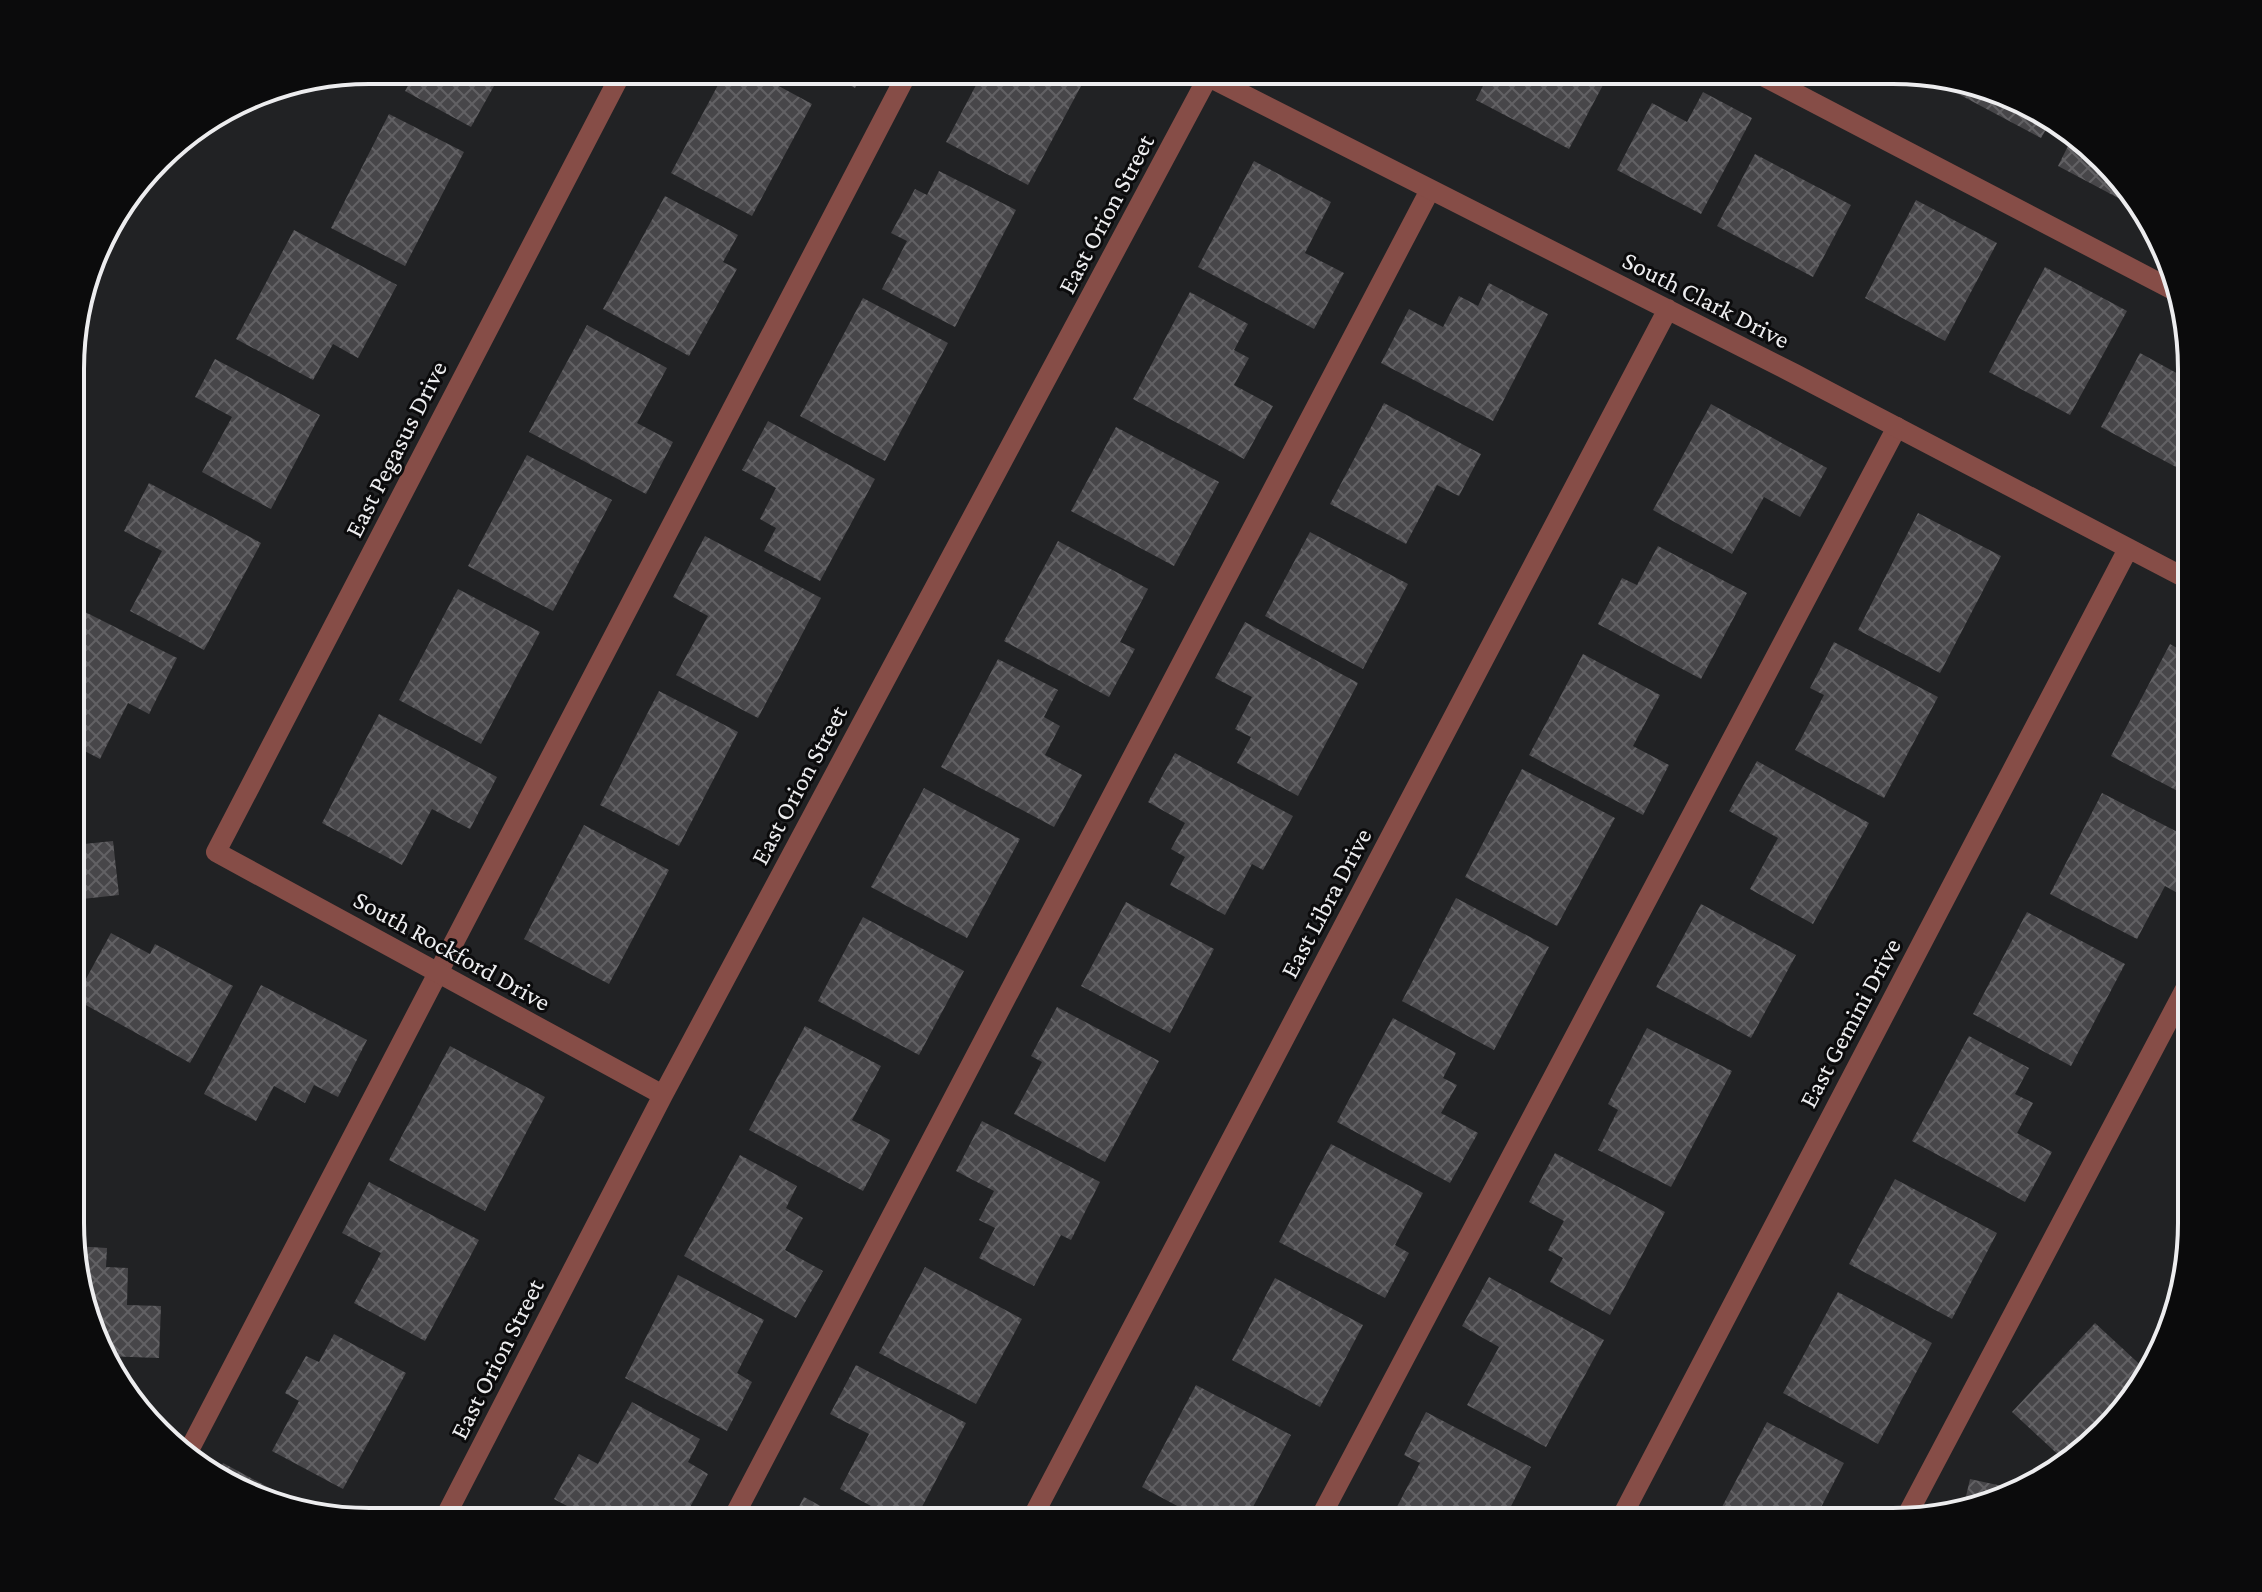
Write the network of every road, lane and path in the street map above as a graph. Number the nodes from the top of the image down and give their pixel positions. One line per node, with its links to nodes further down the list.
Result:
1 (616, 84): 12 (street, East Pegasus Drive)
2 (902, 84): 13 (street)
3 (1197, 84): 15 (street, East Orion Street)
4 (1222, 84): 6 (street, South Clark Drive)
5 (1778, 84): 7 (street)
6 (1430, 190): 8 (street, South Clark Drive); 19 (street)
7 (2166, 286)
8 (1668, 309): 9 (street, South Clark Drive); 20 (street, East Libra Drive)
9 (1897, 427): 10 (street, South Clark Drive); 21 (street)
10 (2128, 549): 11 (street, South Clark Drive); 22 (street, East Gemini Drive)
11 (2177, 574)
12 (216, 852): 13 (street, South Rockford Drive)
13 (438, 973): 15 (street, South Rockford Drive); 16 (street)
14 (2178, 1003): 17 (street)
15 (663, 1095): 18 (street, East Orion Street)
16 (191, 1446)
17 (1911, 1507)
18 (450, 1508)
19 (738, 1508)
20 (1037, 1508)
21 (1325, 1508)
22 (1626, 1508)

